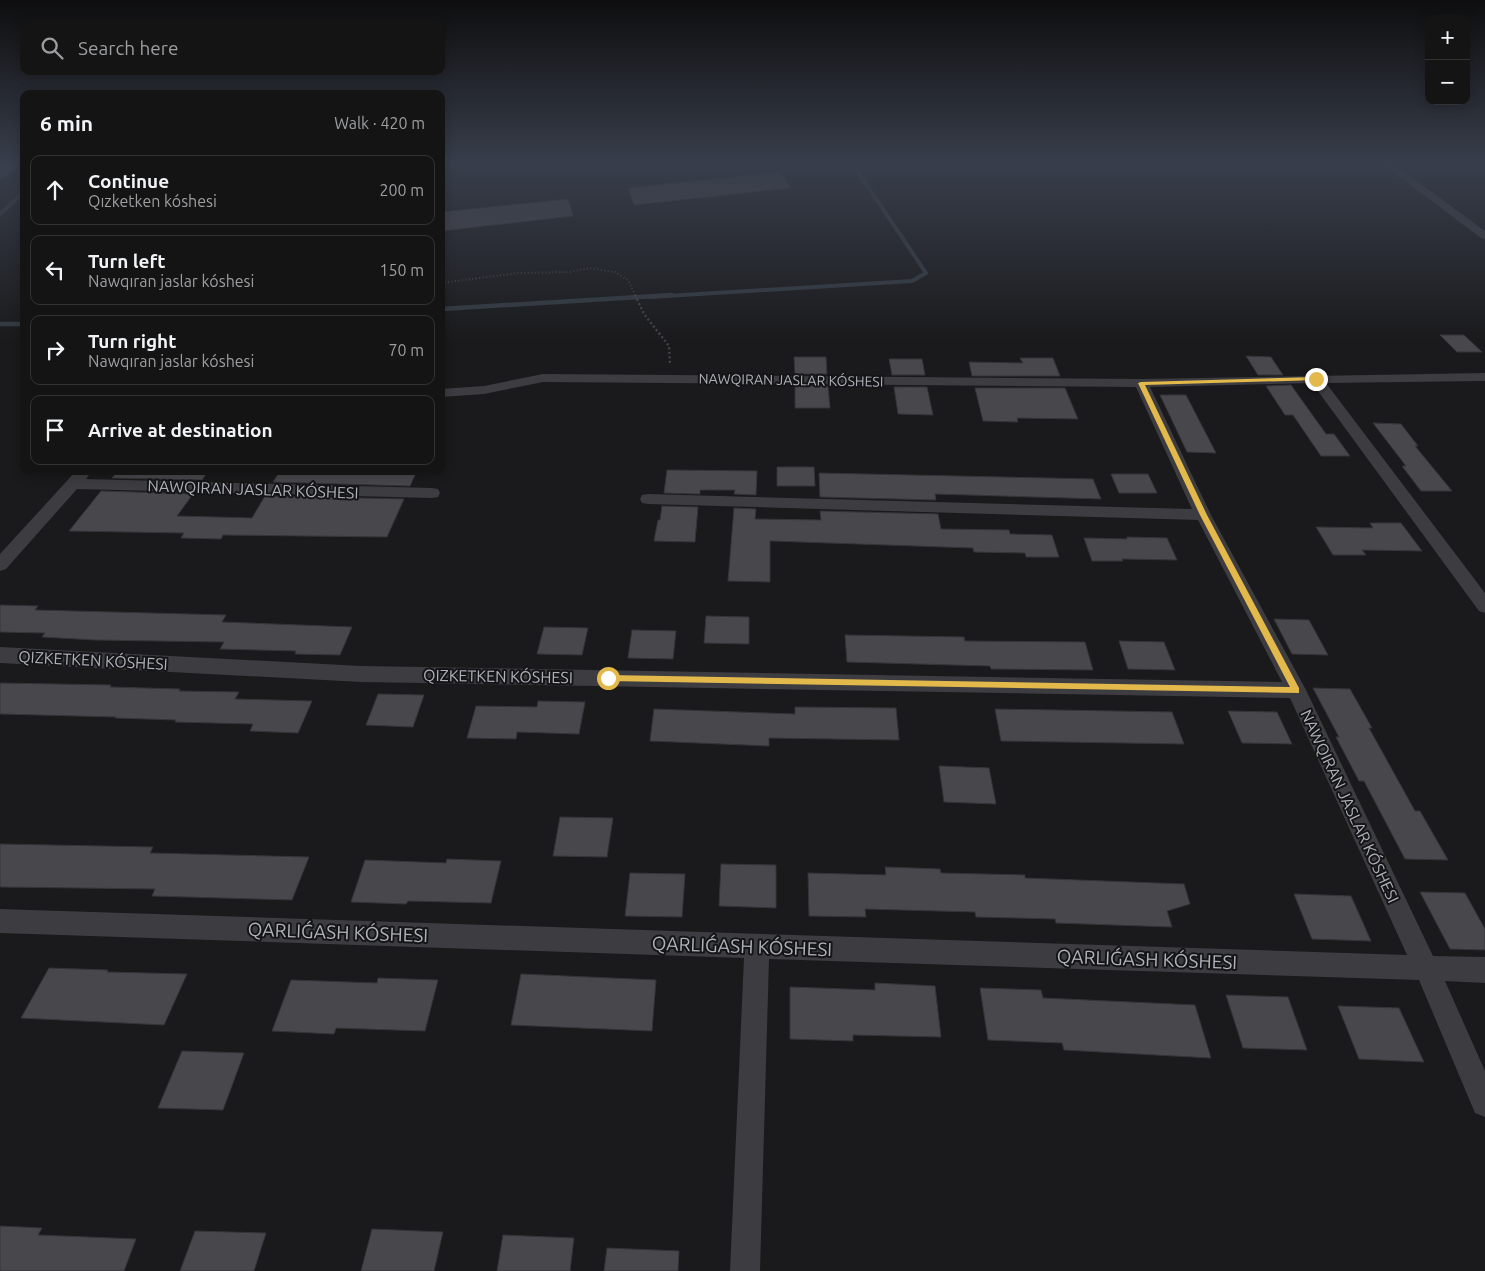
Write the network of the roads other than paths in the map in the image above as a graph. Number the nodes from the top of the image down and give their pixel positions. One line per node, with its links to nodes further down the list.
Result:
1 (1466, 222): 2 (street)
2 (1485, 236)
3 (1485, 377): 4 (street)
4 (1316, 379): 5 (street); 13 (street)
5 (1141, 383): 6 (street); 11 (street)
6 (445, 393)
7 (82, 475): 8 (street)
8 (74, 484): 9 (street); 12 (street)
9 (432, 493)
10 (648, 499): 11 (street)
11 (1203, 515): 15 (street)
12 (0, 566)
13 (1485, 606)
14 (0, 655): 15 (street)
15 (1296, 690): 18 (street)
16 (0, 921): 17 (street)
17 (757, 946): 18 (street); 21 (street)
18 (1426, 968): 19 (street); 20 (street)
19 (1485, 970)
20 (1485, 1103)
21 (745, 1271)

